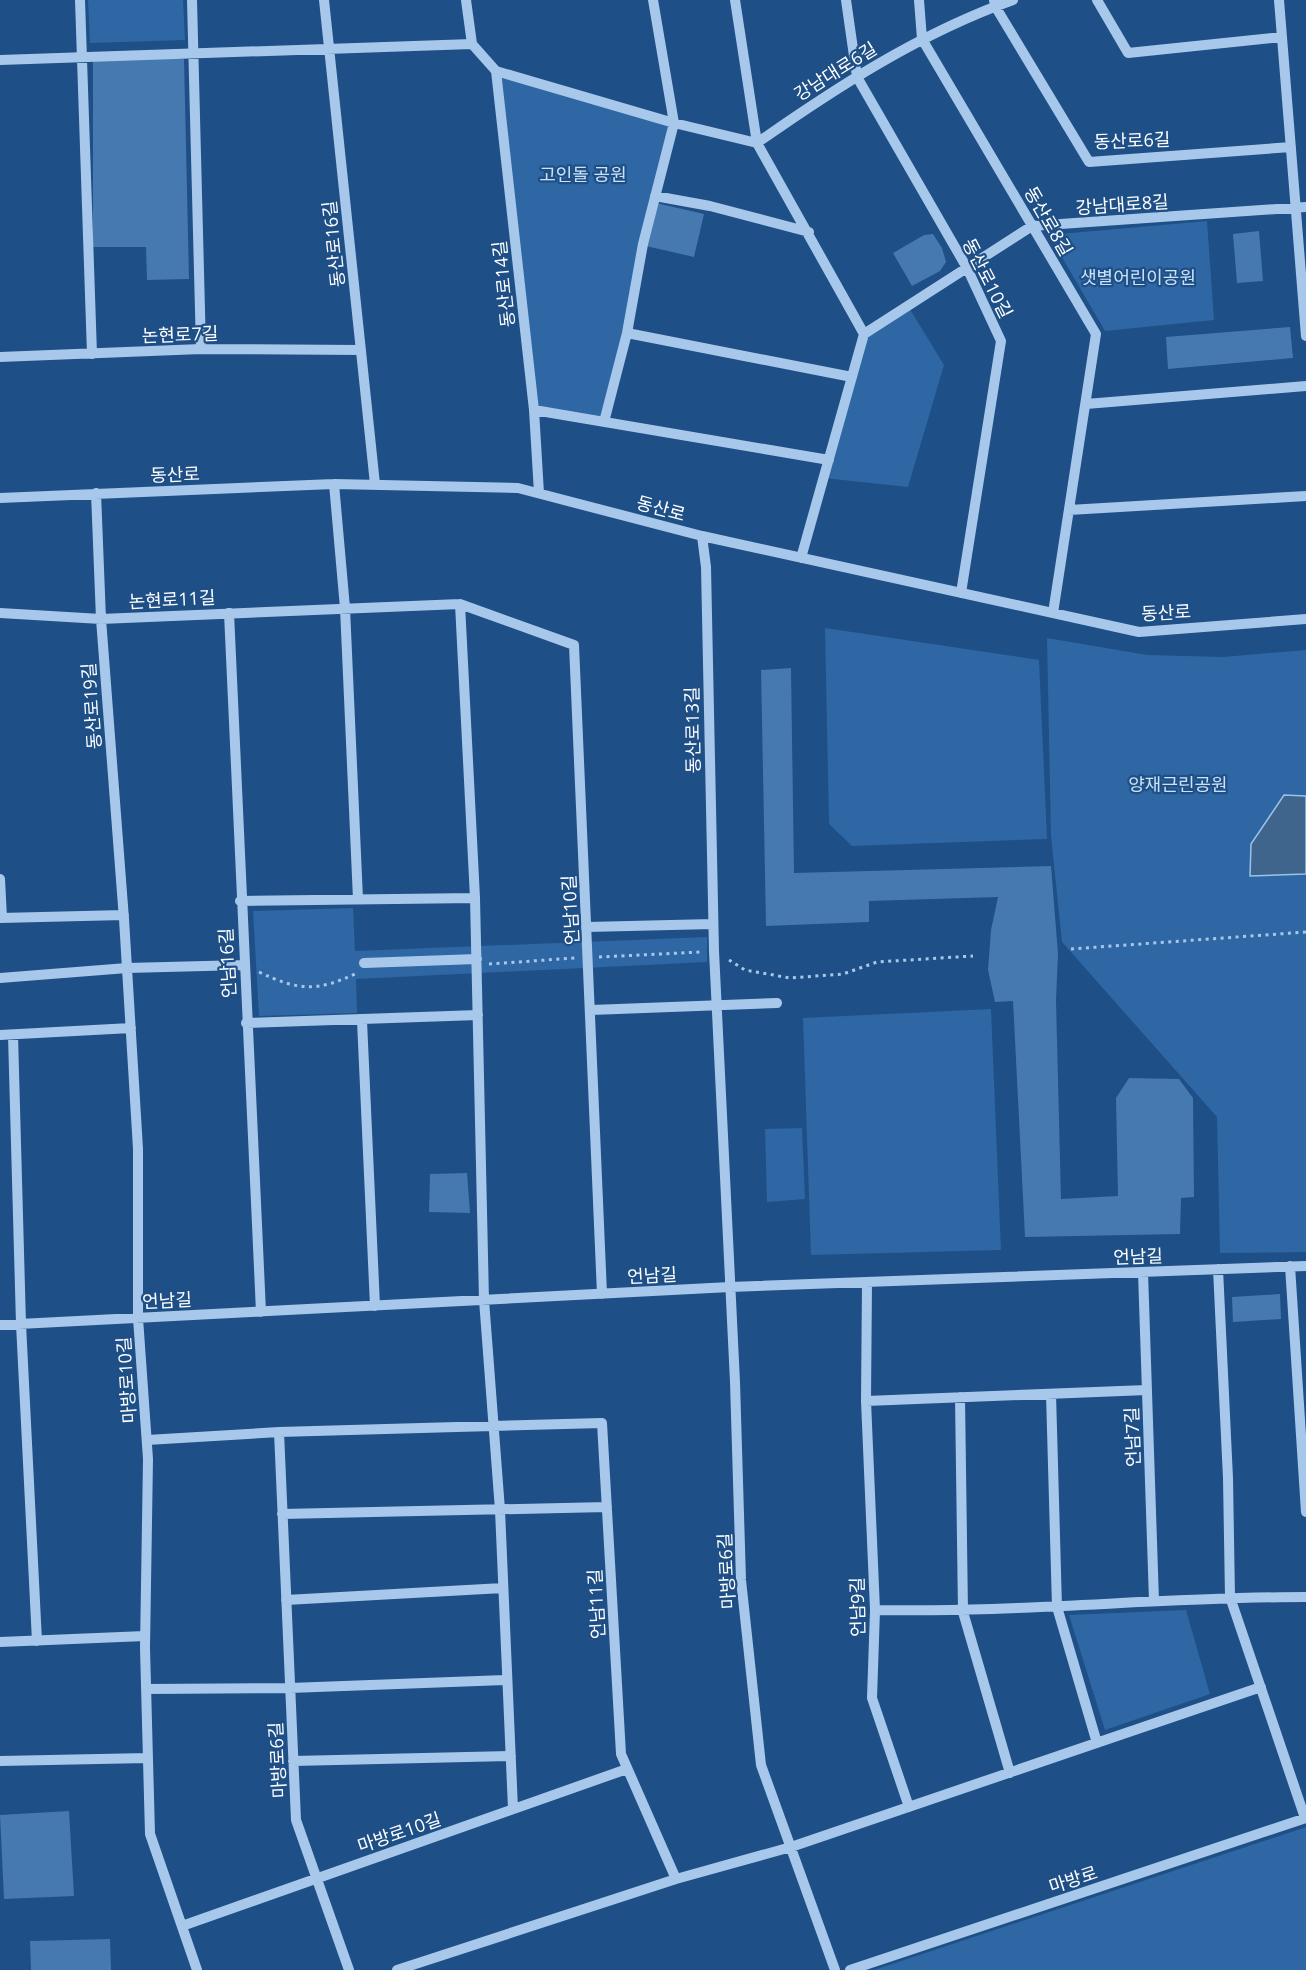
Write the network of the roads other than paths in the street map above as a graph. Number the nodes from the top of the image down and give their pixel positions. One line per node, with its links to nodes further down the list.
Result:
1 (81, 0): 18 (street)
2 (192, 0): 17 (street)
3 (324, 0): 16 (street, 동산로16길)
4 (466, 0): 15 (street)
5 (654, 0): 22 (street)
6 (735, 0): 23 (street)
7 (846, 0): 21 (street, 동산로10길)
8 (919, 0): 14 (street, 동산로8길)
9 (1013, 0): 12 (street, 강남대로6길)
10 (1097, 0): 13 (street)
11 (1279, 0): 13 (street)
12 (995, 3): 14 (street, 강남대로6길); 24 (street, 동산로6길)
13 (1282, 37): 24 (street)
14 (922, 39): 21 (street, 강남대로6길); 27 (street, 동산로8길)
15 (472, 44): 16 (street); 20 (street)
16 (329, 49): 17 (street); 34 (street, 동산로16길)
17 (193, 53): 18 (street); 33 (street)
18 (84, 57): 19 (street); 35 (street)
19 (0, 60)
20 (496, 71): 22 (street); 40 (street, 동산로14길)
21 (857, 77): 23 (street, 강남대로6길); 29 (street, 동산로10길)
22 (674, 123): 23 (street); 25 (street)
23 (757, 143): 28 (street)
24 (1291, 147): 26 (street)
25 (655, 196): 28 (street); 30 (street)
26 (1301, 208): 27 (street, 강남대로8길); 32 (street)
27 (1032, 226): 29 (street, 강남대로8길); 39 (street, 동산로8길)
28 (809, 232): 31 (street)
29 (967, 268): 31 (street, 강남대로8길); 52 (street, 동산로10길)
30 (627, 333): 37 (street); 41 (street)
31 (864, 334): 37 (street)
32 (1306, 336)
33 (201, 349): 34 (street, 논현로7길); 35 (street, 논현로7길)
34 (361, 350): 44 (street, 동산로16길)
35 (92, 354): 36 (street, 논현로7길)
36 (0, 357)
37 (852, 377): 42 (street)
38 (1306, 386): 39 (street)
39 (1086, 404): 49 (street, 동산로8길)
40 (534, 410): 41 (street); 46 (street, 동산로14길)
41 (604, 422): 42 (street)
42 (829, 460): 51 (street)
43 (334, 484): 44 (street, 동산로); 45 (street, 동산로); 54 (street)
44 (375, 484): 46 (street, 동산로)
45 (96, 493): 48 (street, 동산로); 58 (street, 동산로19길)
46 (539, 493): 50 (street, 동산로)
47 (1306, 496): 49 (street)
48 (0, 498)
49 (1069, 510): 57 (street, 동산로8길)
50 (702, 536): 51 (street, 동산로); 66 (street, 동산로13길)
51 (801, 558): 52 (street, 동산로)
52 (961, 592): 57 (street, 동산로)
53 (460, 604): 54 (street, 논현로11길); 61 (street); 67 (street, 언남10길)
54 (345, 608): 56 (street, 논현로11길); 62 (street)
55 (0, 613): 58 (street, 논현로11길)
56 (229, 613): 58 (street, 논현로11길); 63 (street, 언남16길)
57 (1053, 613): 59 (street, 동산로)
58 (101, 619): 64 (street, 동산로19길)
59 (1306, 619)
60 (0, 879): 65 (street)
61 (475, 898): 62 (street); 68 (street)
62 (358, 899): 63 (street)
63 (240, 901): 69 (street, 언남16길)
64 (124, 915): 65 (street); 71 (street, 동산로19길)
65 (1, 918)
66 (713, 924): 67 (street); 74 (street, 동산로13길)
67 (587, 927): 75 (street, 언남10길)
68 (477, 962): 70 (street); 76 (street)
69 (244, 965): 71 (street); 78 (street, 언남16길)
70 (363, 967)
71 (127, 968): 72 (street); 79 (street, 동산로19길)
72 (0, 978)
73 (777, 1003): 74 (street)
74 (716, 1004): 75 (street); 87 (street, 동산로13길)
75 (591, 1010): 88 (street, 언남10길)
76 (478, 1016): 77 (street); 89 (street)
77 (363, 1021): 78 (street); 90 (street)
78 (246, 1023): 91 (street, 언남16길)
79 (131, 1028): 81 (street); 92 (street, 동산로19길)
80 (0, 1035): 81 (street)
81 (13, 1035): 93 (street)
82 (1290, 1266): 83 (street, 언남길); 84 (street, 언남길); 102 (street)
83 (1306, 1266)
84 (1218, 1269): 85 (street, 언남길); 108 (street)
85 (1143, 1272): 86 (street, 언남길); 95 (street, 언남7길)
86 (867, 1282): 87 (street, 언남길); 98 (street, 언남9길)
87 (730, 1287): 88 (street, 언남길); 132 (street, 마방로6길)
88 (602, 1294): 89 (street, 언남길)
89 (484, 1300): 90 (street, 언남길); 99 (street)
90 (375, 1306): 91 (street, 언남길)
91 (261, 1311): 92 (street, 언남길)
92 (138, 1318): 93 (street, 언남길); 101 (street, 마방로10길)
93 (21, 1324): 94 (street, 언남길); 116 (street)
94 (0, 1325)
95 (1147, 1390): 96 (street); 111 (street, 언남7길)
96 (1051, 1394): 97 (street); 112 (street)
97 (960, 1397): 98 (street); 114 (street)
98 (866, 1401): 113 (street, 언남9길)
99 (494, 1426): 100 (street, 마방로10길); 103 (street, 언남11길); 104 (street)
100 (279, 1432): 101 (street, 마방로10길); 106 (street, 마방로6길)
101 (147, 1440): 115 (street, 마방로10길)
102 (1306, 1478): 105 (street)
103 (607, 1508): 104 (street); 127 (street, 언남11길)
104 (500, 1510): 106 (street); 107 (street)
105 (1306, 1512)
106 (282, 1514): 110 (street, 마방로6길)
107 (503, 1588): 110 (street); 118 (street)
108 (1230, 1597): 109 (street); 111 (street); 119 (street)
109 (1306, 1597)
110 (286, 1600): 120 (street, 마방로6길)
111 (1154, 1601): 112 (street)
112 (1057, 1607): 114 (street); 122 (street)
113 (874, 1610): 114 (street); 129 (street, 언남9길)
114 (963, 1612): 128 (street)
115 (145, 1636): 116 (street); 121 (street, 마방로10길)
116 (37, 1641): 117 (street)
117 (0, 1642)
118 (505, 1680): 120 (street); 123 (street)
119 (1261, 1687): 122 (street); 131 (street)
120 (290, 1688): 121 (street); 126 (street, 마방로6길)
121 (146, 1689): 124 (street, 마방로10길)
122 (1097, 1743): 128 (street)
123 (511, 1756): 126 (street); 130 (street)
124 (147, 1758): 125 (street); 135 (street, 마방로10길)
125 (0, 1761)
126 (293, 1761): 133 (street, 마방로6길)
127 (627, 1769): 130 (street, 마방로10길); 134 (street, 언남11길)
128 (1010, 1773): 129 (street)
129 (909, 1807): 132 (street)
130 (513, 1809): 133 (street, 마방로10길)
131 (1306, 1818): 140 (street, 마방로)
132 (791, 1847): 134 (street); 139 (street, 마방로6길)
133 (317, 1878): 135 (street, 마방로10길); 137 (street, 마방로6길)
134 (676, 1880): 138 (street)
135 (182, 1926): 136 (street, 마방로10길)
136 (197, 1970)
137 (350, 1970)
138 (397, 1970)
139 (835, 1970)
140 (850, 1970)

